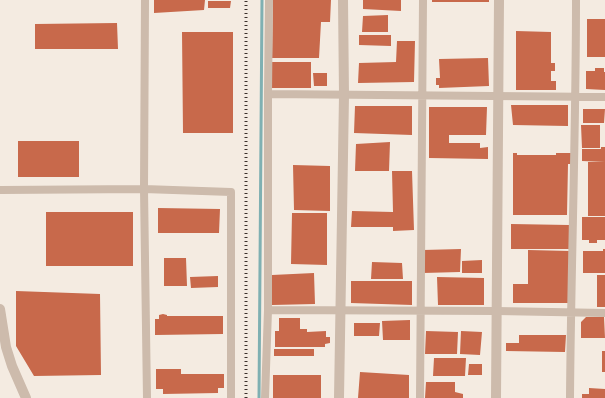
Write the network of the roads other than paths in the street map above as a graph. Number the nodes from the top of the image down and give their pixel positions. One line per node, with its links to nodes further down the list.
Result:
1 (145, 0): 13 (street)
2 (269, 0): 7 (street)
3 (343, 0): 8 (street)
4 (422, 0): 9 (street)
5 (499, 0): 10 (street)
6 (576, 0): 11 (street)
7 (268, 94): 8 (street); 16 (street)
8 (344, 95): 9 (street); 17 (street)
9 (422, 96): 10 (street); 18 (street)
10 (498, 96): 11 (street); 19 (street)
11 (576, 97): 12 (street); 20 (street)
12 (605, 97)
13 (144, 189): 14 (street); 23 (street); 24 (street)
14 (0, 190)
15 (0, 309): 22 (street)
16 (268, 310): 17 (street); 25 (street)
17 (340, 311): 18 (street); 26 (street)
18 (420, 311): 19 (street); 27 (street)
19 (497, 311): 20 (street); 28 (street)
20 (571, 312): 21 (street); 29 (street)
21 (605, 312)
22 (26, 398)
23 (147, 398)
24 (231, 398)
25 (265, 398)
26 (339, 398)
27 (420, 398)
28 (496, 398)
29 (570, 398)

